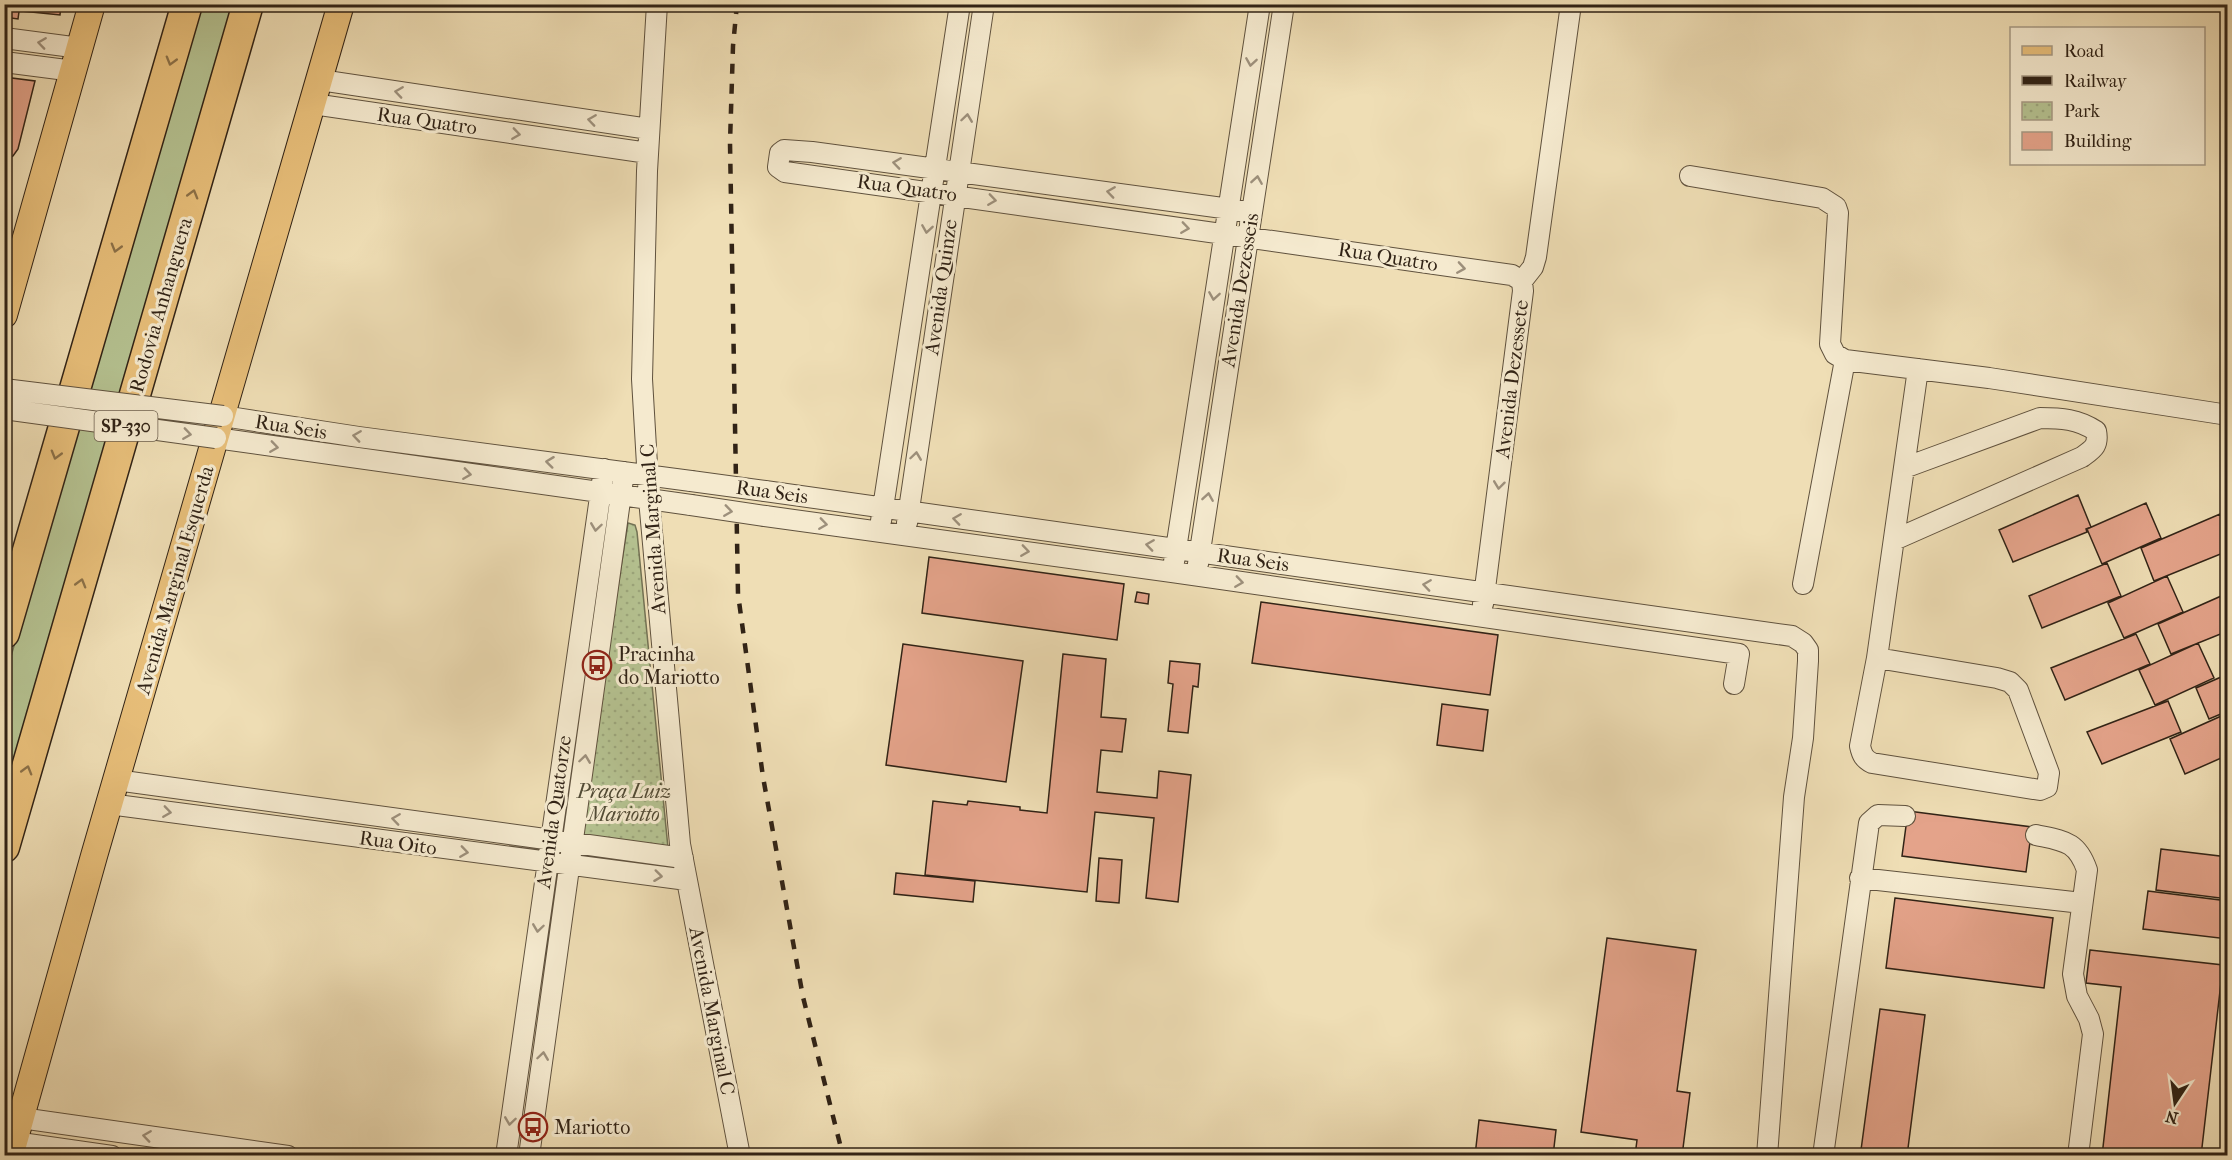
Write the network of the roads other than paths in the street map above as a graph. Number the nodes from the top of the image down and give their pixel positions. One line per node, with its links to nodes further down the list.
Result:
1 (92, 4): 12 (main road)
2 (187, 4): 57 (highway, SP-330, one-way to 57)
3 (248, 4): 66 (highway, Rodovia Anhanguera / SP-330, one-way to 3)
4 (341, 4): 14 (main road, Avenida Marginal Esquerda)
5 (657, 4): 15 (street, Avenida Marginal C)
6 (960, 4): 18 (street, Avenida Quinze)
7 (984, 4): 19 (street, Avenida Quinze, one-way to 7)
8 (1260, 4): 24 (street, Avenida Dezesseis, one-way to 24)
9 (1284, 4): 25 (street, Avenida Dezesseis, one-way to 9)
10 (1571, 4): 28 (street, Avenida Dezessete)
11 (4, 38): 12 (street, one-way to 11)
12 (77, 59): 13 (street); 29 (main road)
13 (4, 62)
14 (316, 92): 15 (street, Rua Quatro, one-way to 14); 17 (street, Rua Quatro, one-way to 17); 35 (main road, Avenida Marginal Esquerda)
15 (650, 129): 17 (street, Avenida Marginal C)
16 (812, 152): 18 (street, Rua Quatro, one-way to 16); 20 (street); 20 (street, Rua Quatro)
17 (648, 153): 39 (street, Avenida Marginal C)
18 (936, 168): 19 (street, Rua Quatro); 22 (street, Avenida Quinze)
19 (959, 171): 23 (street, Avenida Quinze); 24 (street, Rua Quatro, one-way to 19)
20 (809, 175): 22 (street, Rua Quatro)
21 (1689, 176): 30 (street)
22 (933, 192): 23 (street, Rua Quatro); 43 (street, Avenida Quinze, one-way to 43)
23 (954, 195): 26 (street, Rua Quatro, one-way to 26); 44 (street, Avenida Quinze, one-way to 23)
24 (1228, 208): 25 (street, Rua Quatro); 26 (street, Avenida Dezesseis)
25 (1252, 212): 27 (street, Avenida Dezesseis)
26 (1224, 233): 27 (street, Rua Quatro); 48 (street, Avenida Dezesseis, one-way to 48)
27 (1248, 237): 28 (street, Rua Quatro, one-way to 28); 49 (street, Avenida Dezesseis, one-way to 27)
28 (1522, 281): 54 (street, Avenida Dezessete, one-way to 54)
29 (4, 315)
30 (1845, 360): 31 (street); 52 (street)
31 (1918, 369): 34 (street); 36 (street)
32 (4, 389): 35 (street, Rua Seis, bridge)
33 (4, 409): 35 (street, Rua Seis, one-way to 35, bridge)
34 (2228, 415)
35 (219, 427): 37 (street, Rua Seis, one-way to 35); 40 (street, Rua Seis, one-way to 40); 60 (main road, Avenida Marginal Esquerda)
36 (1904, 468): 47 (street); 47 (street)
37 (604, 469): 38 (street, Rua Seis); 40 (street, Avenida Quatorze)
38 (624, 472): 39 (street, Rua Seis); 41 (street, Avenida Quatorze)
39 (648, 475): 42 (street, Avenida Marginal C); 43 (street, Rua Seis, bridge)
40 (601, 493): 41 (street, Rua Seis); 64 (street, Avenida Quatorze, one-way to 64)
41 (621, 496): 42 (street, Rua Seis); 65 (street, Avenida Quatorze, one-way to 41)
42 (649, 500): 45 (street, Rua Seis, one-way to 45, bridge); 67 (street, Avenida Marginal C)
43 (883, 508): 44 (street, Rua Seis); 45 (street, Avenida Quinze)
44 (908, 512): 46 (street, Avenida Quinze); 48 (street, Rua Seis, one-way to 44)
45 (879, 531): 46 (street, Rua Seis)
46 (905, 535): 50 (street, Rua Seis, one-way to 50)
47 (1894, 540): 58 (street)
48 (1176, 549): 49 (street, Rua Seis); 50 (street, Avenida Dezesseis)
49 (1200, 553): 51 (street, Avenida Dezesseis); 53 (street, Rua Seis, one-way to 49)
50 (1172, 572): 51 (street, Rua Seis)
51 (1197, 576): 55 (street, Rua Seis, one-way to 55)
52 (1803, 584)
53 (1463, 590): 54 (street, Rua Seis); 55 (street)
54 (1485, 593): 56 (street, Avenida Dezessete); 80 (street, Rua Seis)
55 (1461, 613): 56 (street, Rua Seis)
56 (1482, 616): 59 (street, Rua Seis)
57 (4, 633)
58 (1877, 658): 58 (street)
59 (1734, 684)
60 (116, 780): 61 (main road, Avenida Marginal Esquerda); 64 (street, Rua Oito, one-way to 60)
61 (109, 804): 68 (street, Rua Oito, one-way to 68); 73 (main road, Avenida Marginal Esquerda)
62 (1905, 816): 70 (street)
63 (2036, 835): 72 (street)
64 (550, 840): 65 (street, Rua Oito); 68 (street, Avenida Quatorze)
65 (573, 843): 67 (street, Rua Oito); 69 (street, Avenida Quatorze)
66 (4, 847)
67 (682, 858): 71 (street, Avenida Marginal C)
68 (548, 863): 69 (street, Rua Oito); 77 (street, Avenida Quatorze, one-way to 77)
69 (571, 865): 71 (street, Rua Oito, one-way to 71); 78 (street, Avenida Quatorze, one-way to 69)
70 (1860, 878): 72 (street); 81 (street)
71 (687, 880): 79 (street, Avenida Marginal C)
72 (2082, 903): 82 (street)
73 (21, 1118): 74 (main road, Avenida Marginal Esquerda); 76 (street, one-way to 73)
74 (12, 1149): 75 (street)
75 (112, 1155)
76 (288, 1155)
77 (506, 1155)
78 (530, 1155)
79 (740, 1155)
80 (1767, 1155)
81 (1823, 1155)
82 (2078, 1155)

